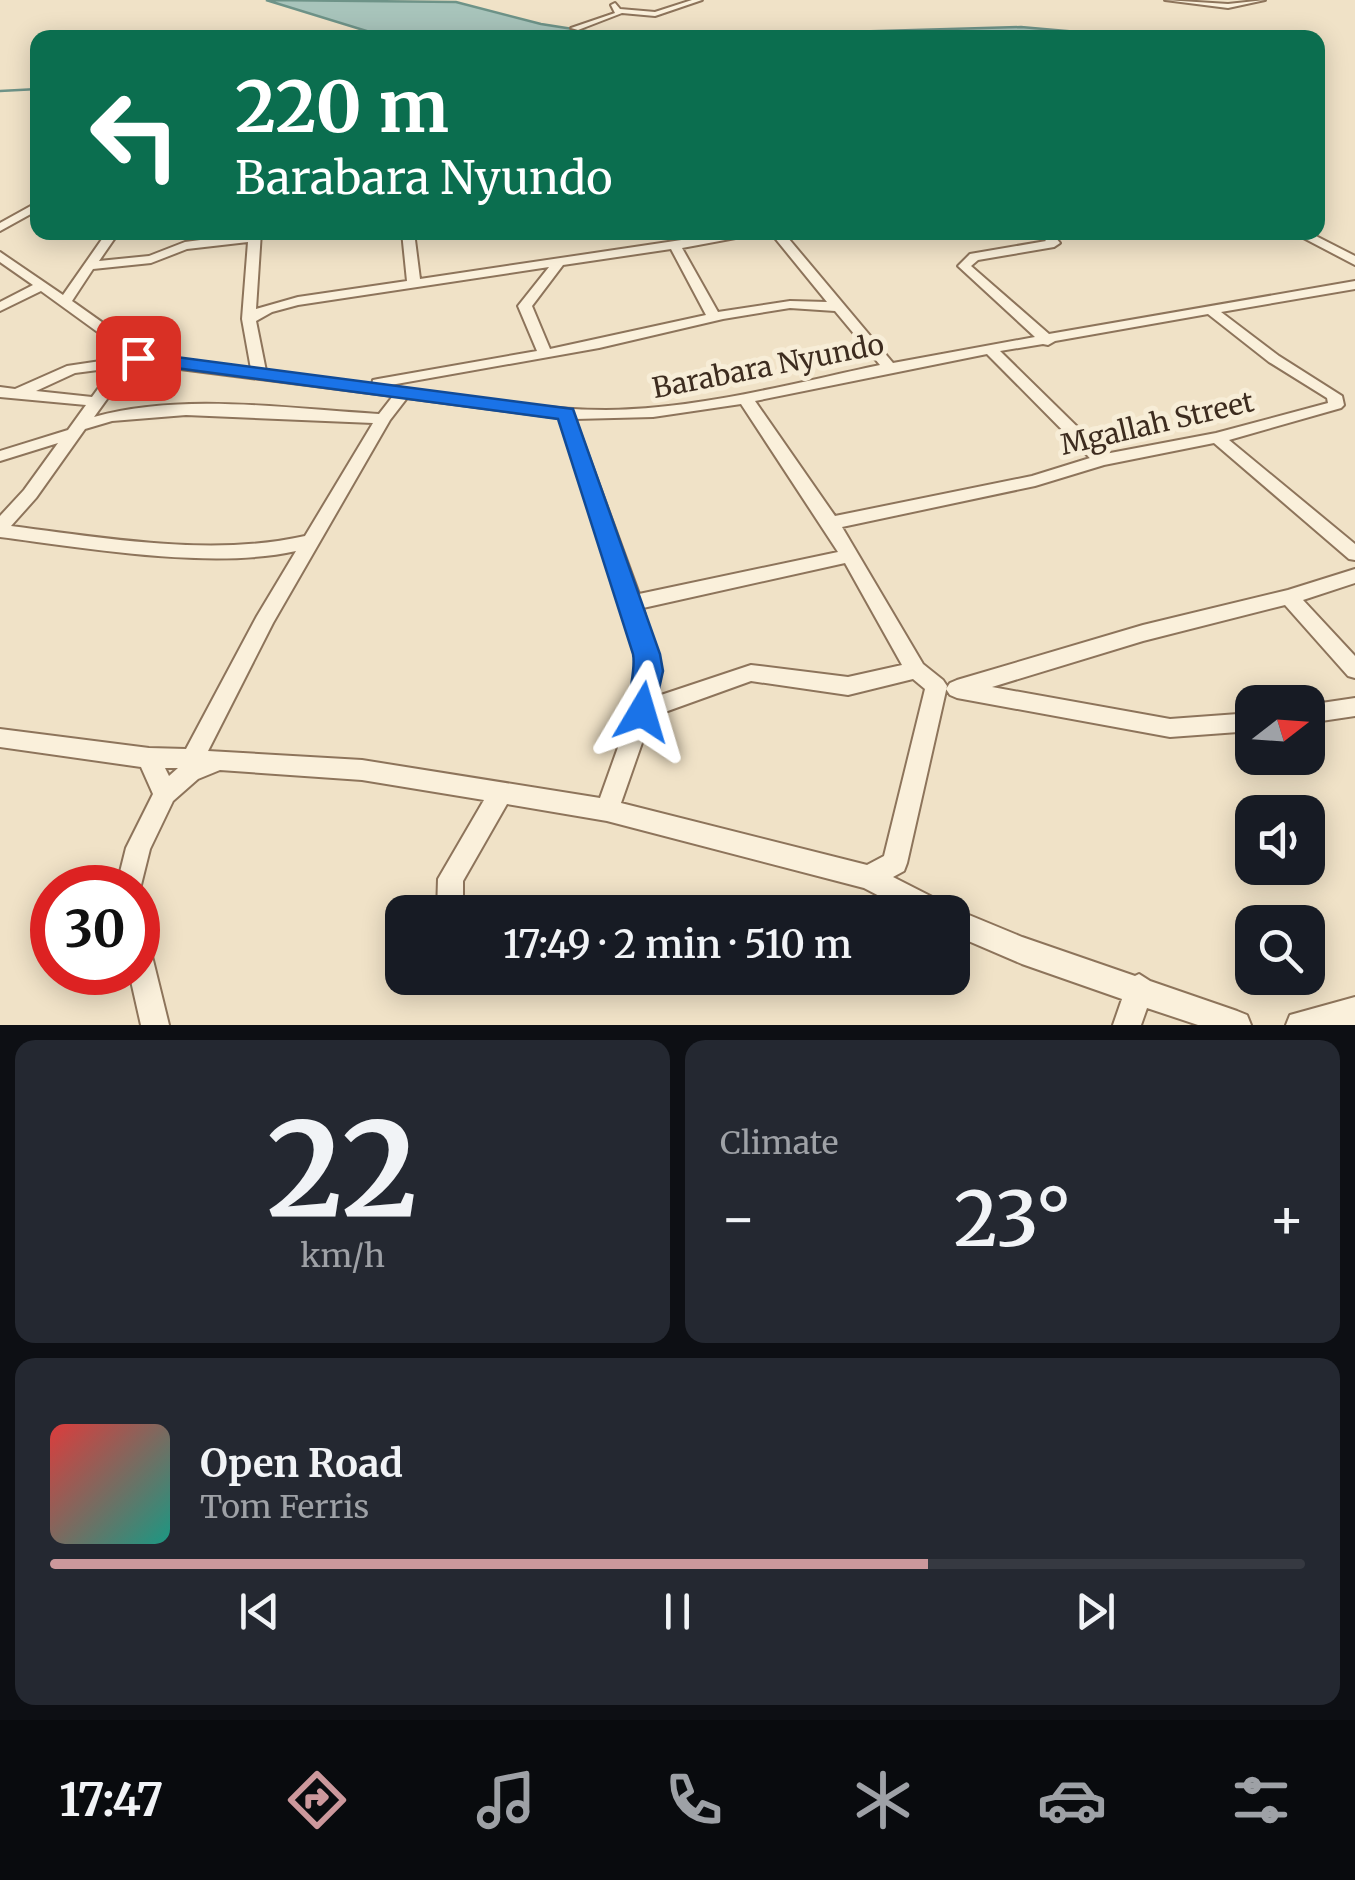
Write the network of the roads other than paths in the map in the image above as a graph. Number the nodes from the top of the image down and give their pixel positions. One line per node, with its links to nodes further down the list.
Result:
1 (613, 0): 7 (street)
2 (699, 0): 7 (street)
3 (1025, 0): 6 (street)
4 (1168, 0): 5 (street)
5 (1262, 0)
6 (1034, 4)
7 (618, 11): 8 (street)
8 (574, 28)
9 (30, 210): 10 (street)
10 (0, 228)
11 (108, 240): 25 (street)
12 (224, 240): 25 (street)
13 (255, 240): 36 (street)
14 (409, 240): 28 (street)
15 (638, 240): 21 (street)
16 (719, 240): 20 (street)
17 (783, 240): 33 (street)
18 (1051, 240): 37 (street)
19 (1314, 240): 23 (street)
20 (676, 248): 21 (street); 35 (street)
21 (644, 249): 24 (street)
22 (0, 256): 26 (street)
23 (1355, 260)
24 (557, 265): 28 (street); 40 (street)
25 (90, 266): 31 (street)
26 (17, 270): 27 (street); 30 (street)
27 (0, 278)
28 (414, 285): 36 (street)
29 (1355, 285): 34 (street, Barabara Nyundo)
30 (42, 286): 31 (street); 32 (street)
31 (64, 303): 41 (street)
32 (0, 307)
33 (841, 308): 35 (street); 43 (street)
34 (1212, 311): 37 (street, Barabara Nyundo); 53 (street, Mgallah Street)
35 (715, 318): 40 (street)
36 (249, 320): 39 (street)
37 (1048, 341): 38 (street, Barabara Nyundo)
38 (991, 350): 43 (street, Barabara Nyundo); 55 (street)
39 (252, 352): 42 (street); 44 (street)
40 (545, 353): 45 (street)
41 (127, 360): 42 (street, Barabara Nyundo); 47 (street, Barabara Nyundo); 48 (street)
42 (224, 368): 44 (street, Barabara Nyundo)
43 (890, 368): 49 (street, Barabara Nyundo)
44 (259, 372): 45 (street, Barabara Nyundo)
45 (363, 386): 46 (street, Barabara Nyundo)
46 (404, 392): 50 (street, Barabara Nyundo); 51 (street)
47 (8, 393): 48 (street)
48 (97, 402): 52 (street)
49 (748, 402): 50 (street, Barabara Nyundo); 56 (street)
50 (566, 414): 63 (street)
51 (383, 419): 52 (street); 59 (street)
52 (78, 429): 54 (street); 57 (street)
53 (1217, 438): 55 (street, Mgallah Street); 58 (street)
54 (0, 456)
55 (1101, 460): 56 (street, Mgallah Street)
56 (831, 523): 60 (street)
57 (0, 529): 59 (street)
58 (1355, 554)
59 (293, 555): 73 (street)
60 (848, 556): 63 (street); 64 (street)
61 (1355, 576): 62 (street)
62 (1289, 597): 65 (street); 66 (street)
63 (632, 604): 69 (street)
64 (916, 670): 66 (street); 69 (street)
65 (1355, 670)
66 (947, 688): 70 (street); 78 (street)
67 (1355, 707): 68 (street)
68 (1325, 711)
69 (642, 712): 77 (street)
70 (1235, 723)
71 (0, 738): 72 (street)
72 (149, 758): 73 (street); 76 (street)
73 (192, 758): 74 (street)
74 (219, 760): 75 (street); 76 (street)
75 (501, 792): 77 (street); 82 (street)
76 (165, 794): 79 (street)
77 (607, 810): 80 (street)
78 (895, 863): 80 (street); 81 (street)
79 (134, 865)
80 (868, 877): 81 (street)
81 (905, 894)
82 (451, 895)
83 (970, 928): 84 (street)
84 (1139, 988): 88 (street); 89 (street)
85 (149, 995): 87 (street)
86 (1355, 1011): 90 (street)
87 (156, 1025)
88 (1127, 1025)
89 (1237, 1025)
90 (1300, 1025)

